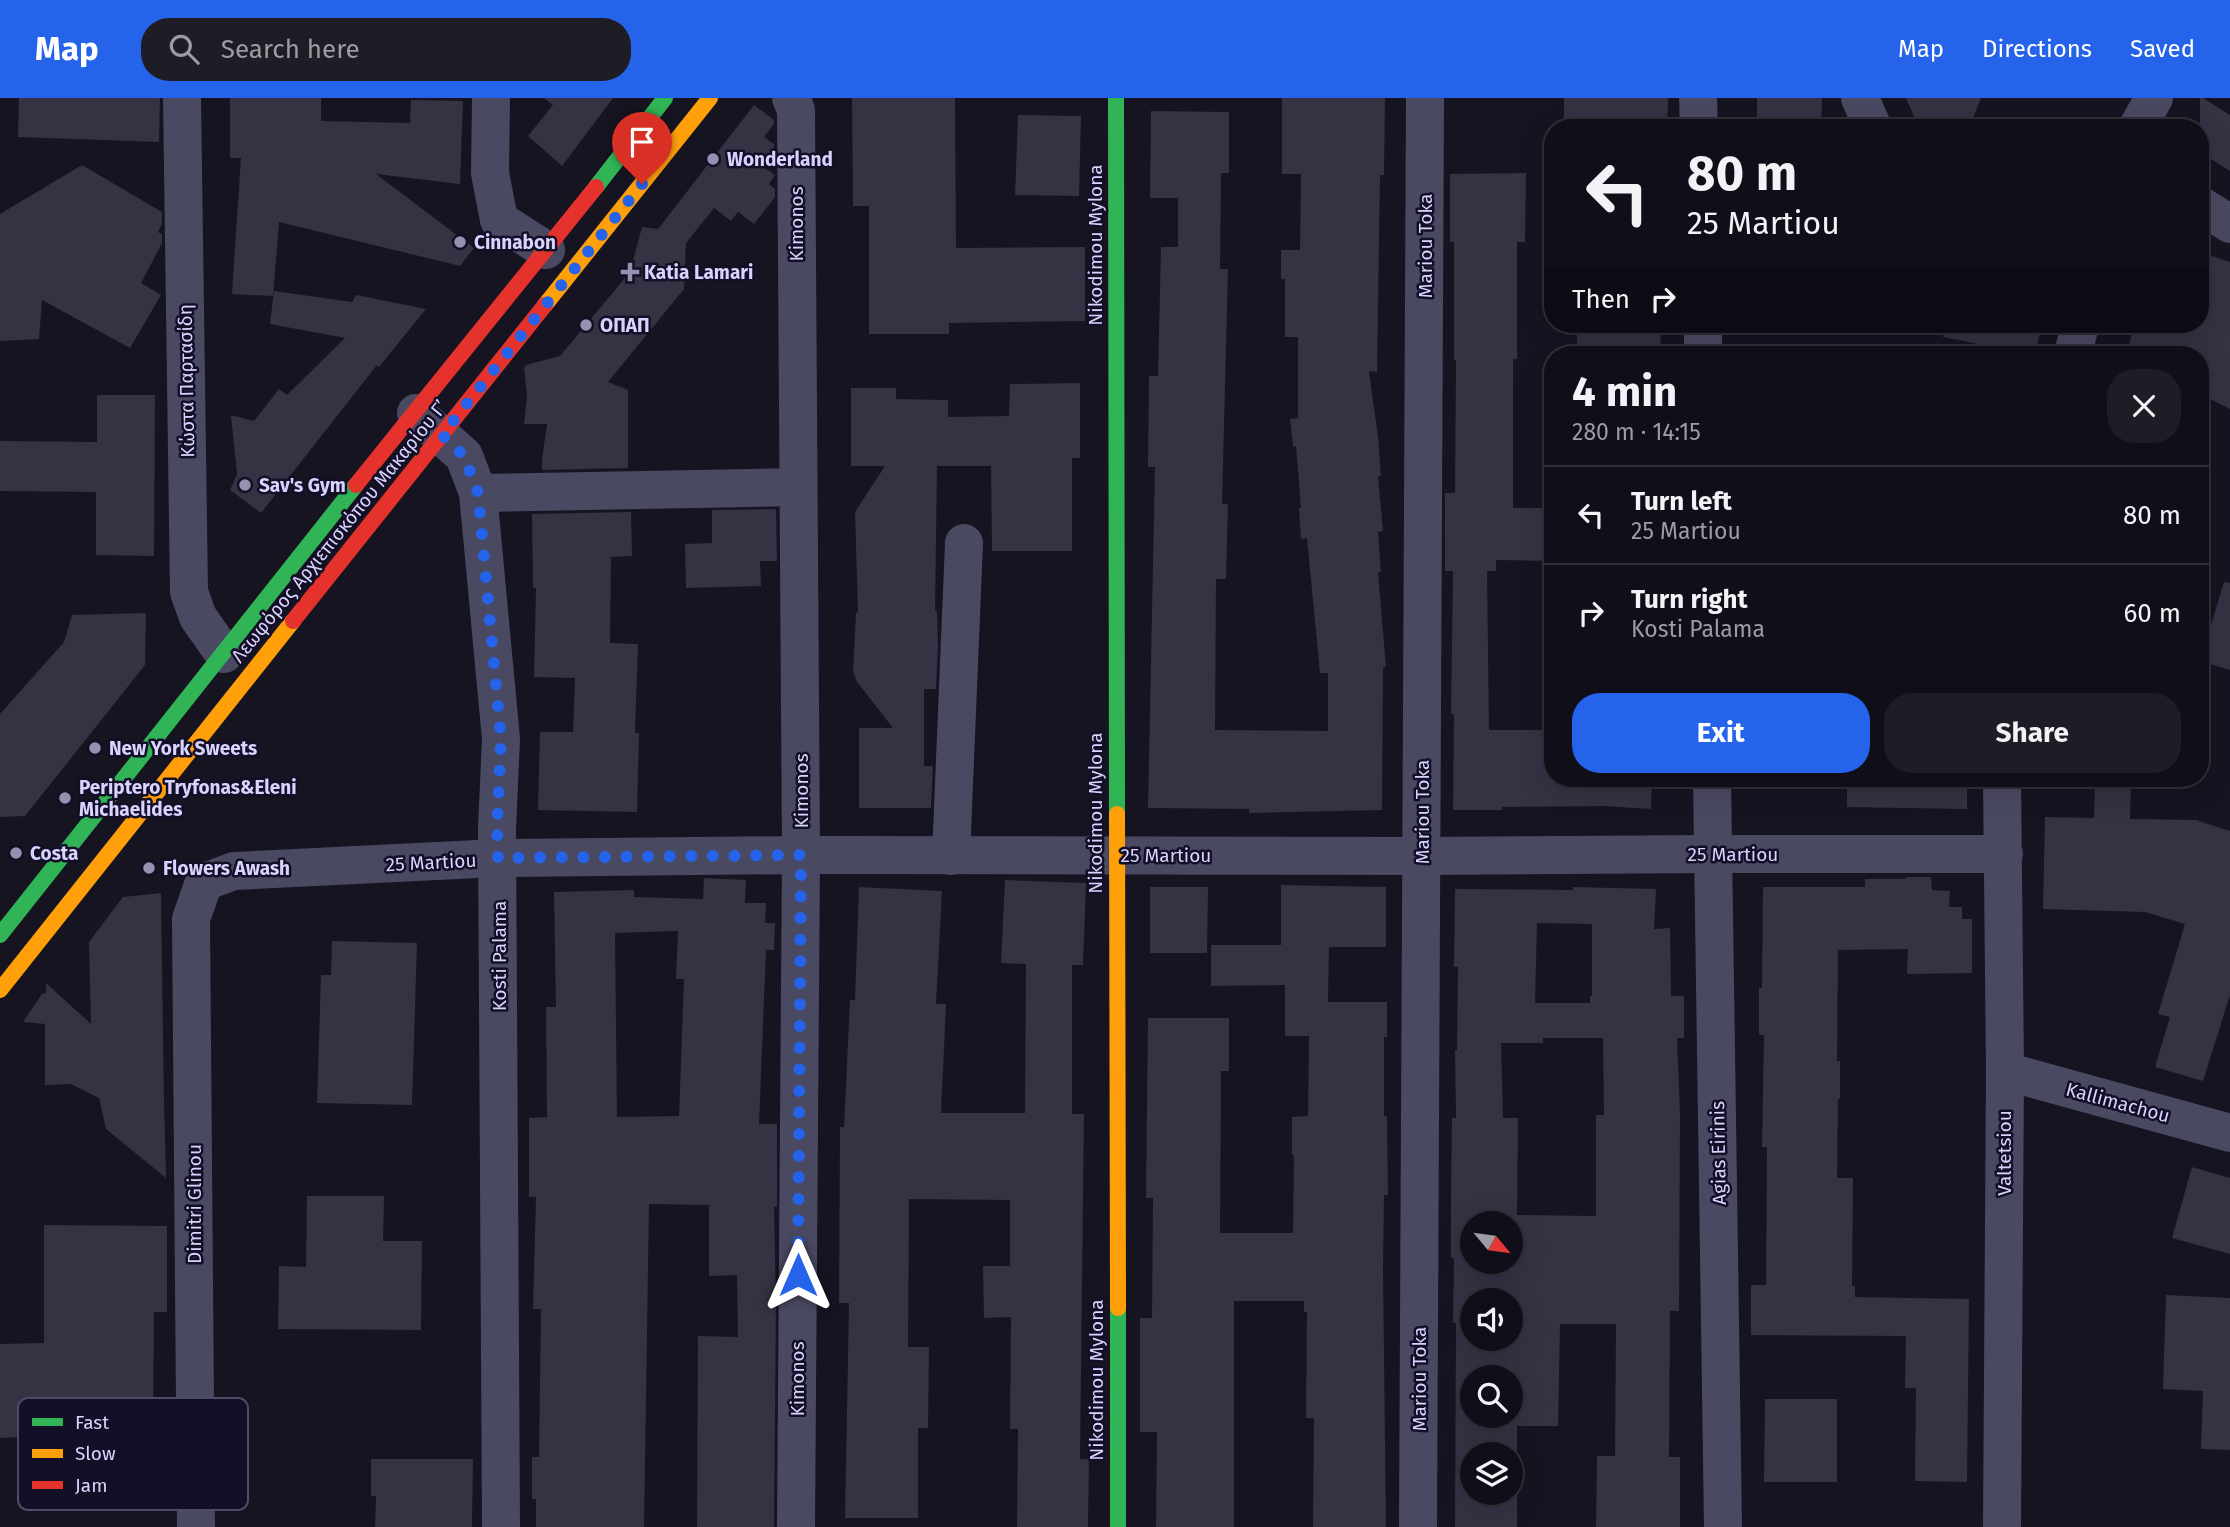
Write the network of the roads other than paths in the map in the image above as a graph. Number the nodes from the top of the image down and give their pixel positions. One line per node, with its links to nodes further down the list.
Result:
1 (182, 98): 21 (street, Κώστα Παρτασίδη)
2 (491, 98): 16 (street)
3 (664, 98): 16 (main road, Λεωφόρος Αρχιεπισκόπου Μακαρίου Γ’)
4 (710, 98): 17 (main road, Λεωφόρος Αρχιεπισκόπου Μακαρίου Γ’)
5 (791, 98): 18 (street, Kimonos)
6 (1116, 98): 27 (main road, Nikodimou Mylona)
7 (1425, 98): 29 (street, Mariou Toka)
8 (1698, 98): 11 (street)
9 (1860, 98): 12 (street)
10 (2154, 98): 13 (street)
11 (1699, 119)
12 (1869, 119)
13 (2142, 119)
14 (2209, 211): 15 (street)
15 (2230, 224)
16 (546, 250): 17 (main road, Λεωφόρος Αρχιεπισκόπου Μακαρίου Γ’)
17 (428, 423): 19 (street, Kosti Palama); 21 (main road, Λεωφόρος Αρχιεπισκόπου Μακαρίου Γ’); 33 (main road, Λεωφόρος Αρχιεπισκόπου Μακαρίου Γ’)
18 (798, 488): 19 (street); 26 (street, Kimonos)
19 (478, 493): 30 (street, Kosti Palama)
20 (964, 543): 28 (street)
21 (224, 654): 32 (main road, Λεωφόρος Αρχιεπισκόπου Μακαρίου Γ’)
22 (1712, 787): 24 (street, Agias Eirinis)
23 (2002, 787): 25 (street, Valtetsiou)
24 (1713, 853): 25 (street, 25 Martiou); 29 (street, 25 Martiou); 41 (street, Agias Eirinis)
25 (2004, 854): 34 (street, Valtetsiou)
26 (801, 855): 28 (street, 25 Martiou); 30 (street, 25 Martiou); 38 (street, Kimonos)
27 (1116, 855): 28 (street, 25 Martiou); 29 (street, 25 Martiou); 39 (main road, Nikodimou Mylona)
28 (951, 856)
29 (1422, 856): 40 (street, Mariou Toka)
30 (498, 858): 31 (street, 25 Martiou); 37 (street, Kosti Palama)
31 (204, 882): 36 (street, Dimitri Glinou)
32 (5, 919)
33 (0, 990)
34 (2005, 1071): 35 (street, Kallimachou); 42 (street, Valtetsiou)
35 (2229, 1127)
36 (195, 1398)
37 (501, 1527)
38 (796, 1527)
39 (1118, 1527)
40 (1419, 1527)
41 (1723, 1527)
42 (2002, 1527)

